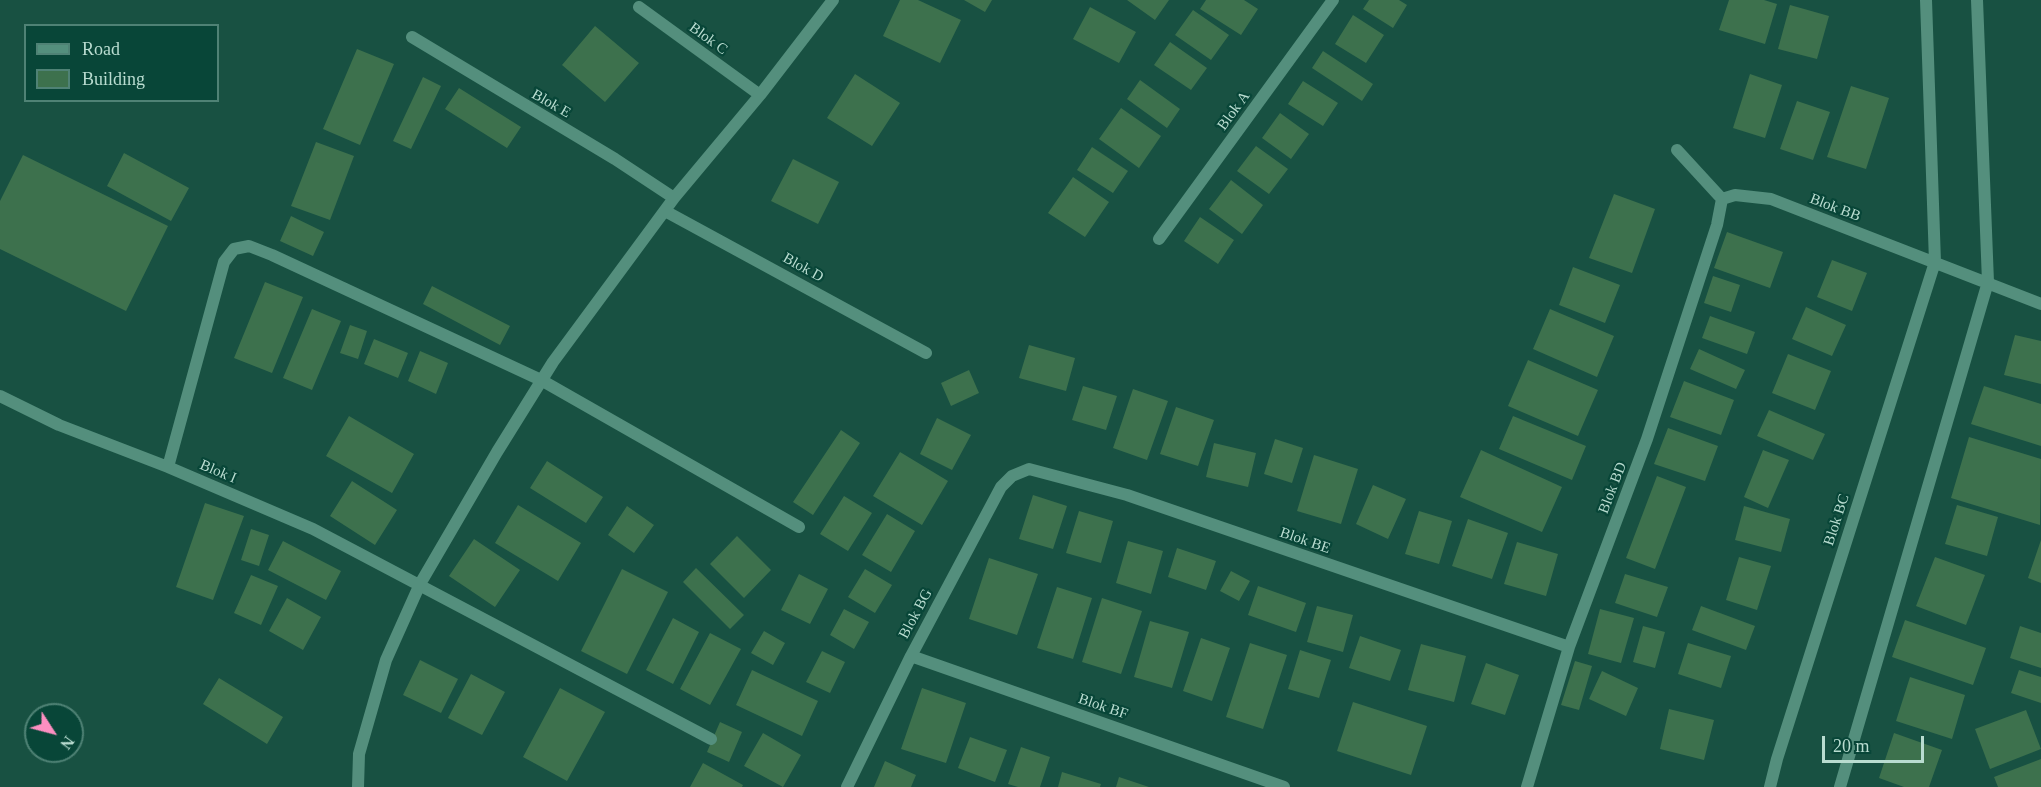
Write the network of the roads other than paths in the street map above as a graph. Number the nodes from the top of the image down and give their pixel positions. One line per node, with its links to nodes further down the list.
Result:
1 (833, 0): 7 (street)
2 (1333, 0): 12 (street, Blok A)
3 (1926, 0): 13 (street, Blok BC)
4 (1977, 0): 14 (street)
5 (639, 7): 7 (street, Blok C)
6 (412, 37): 9 (street, Blok E)
7 (760, 95): 9 (street)
8 (1677, 150): 10 (street)
9 (674, 198): 11 (street)
10 (1722, 199): 13 (street, Blok BB); 23 (street, Blok BD)
11 (665, 211): 16 (street, Blok D); 17 (street)
12 (1159, 239)
13 (1935, 262): 14 (street, Blok BB); 30 (street, Blok BC)
14 (1988, 282): 15 (street, Blok BB); 31 (street)
15 (2041, 304)
16 (926, 353)
17 (541, 381): 19 (street); 21 (street); 22 (street)
18 (0, 396): 19 (street, Blok I)
19 (168, 467): 22 (street, Blok I)
20 (1029, 469): 23 (street, Blok BE); 24 (street, Blok BG)
21 (799, 527)
22 (420, 584): 25 (street, Blok I); 26 (street)
23 (1569, 647): 29 (street, Blok BD)
24 (911, 656): 27 (street, Blok BG); 28 (street, Blok BF)
25 (711, 739)
26 (358, 787)
27 (848, 787)
28 (1284, 787)
29 (1527, 787)
30 (1770, 787)
31 (1840, 787)

